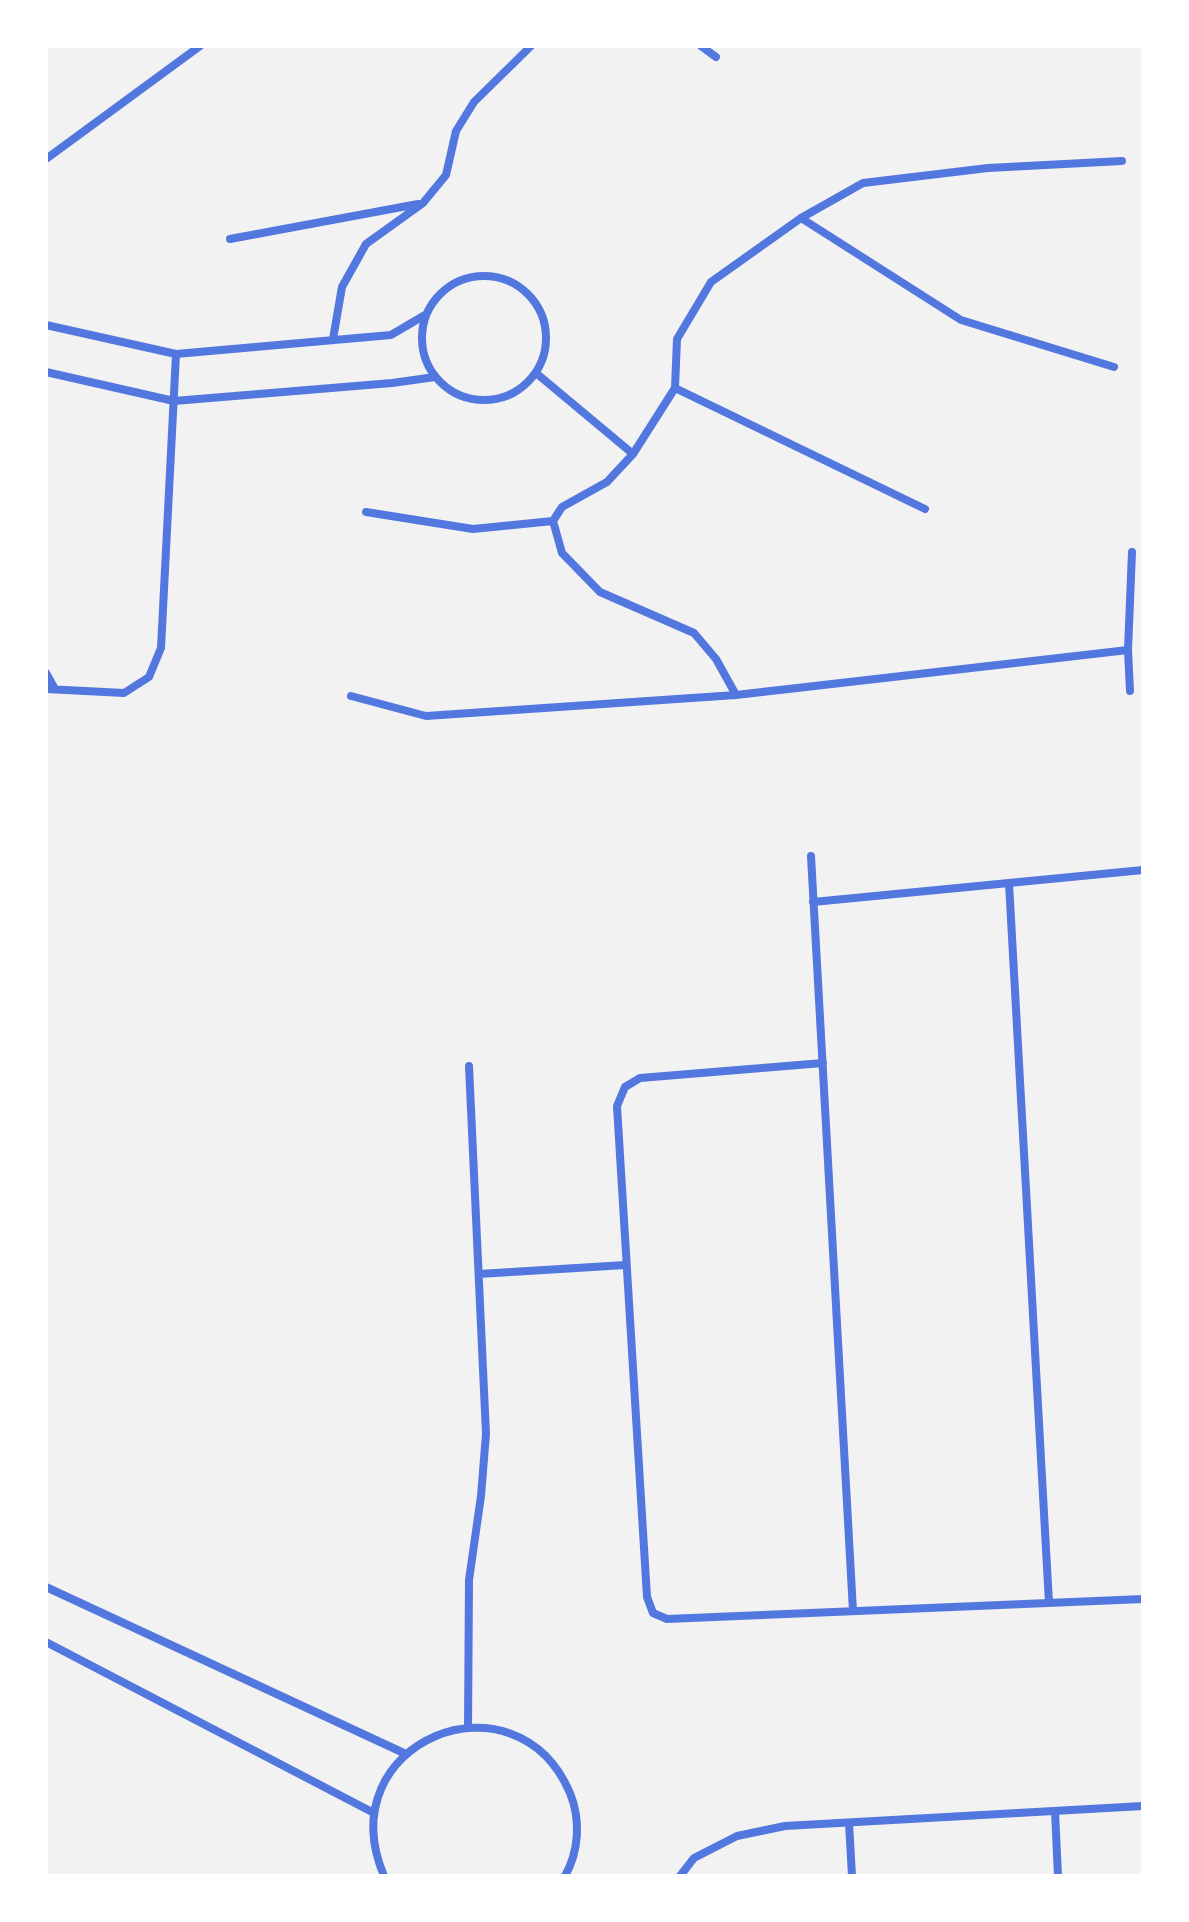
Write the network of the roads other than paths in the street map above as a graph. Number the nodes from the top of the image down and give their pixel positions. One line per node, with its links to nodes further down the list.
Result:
1 (531, 46): 7 (street)
2 (701, 46): 4 (street)
3 (197, 47): 5 (street)
4 (716, 57)
5 (46, 159)
6 (1122, 161): 8 (street)
7 (423, 203): 9 (street); 12 (street)
8 (801, 218): 14 (street); 18 (street)
9 (230, 239)
10 (425, 315): 12 (street); 16 (street); 17 (street)
11 (46, 325): 13 (street)
12 (333, 339): 13 (street)
13 (176, 354): 19 (street)
14 (1114, 367)
15 (46, 372): 19 (street)
16 (536, 373): 17 (street); 20 (street)
17 (435, 377): 19 (street)
18 (675, 388): 20 (street); 21 (street)
19 (174, 401): 27 (street)
20 (633, 454): 23 (street)
21 (925, 509)
22 (366, 512): 23 (street)
23 (553, 521): 29 (street)
24 (1132, 552): 25 (street)
25 (1128, 650): 28 (street); 29 (street)
26 (46, 673): 27 (street)
27 (51, 689)
28 (1130, 691)
29 (736, 695): 30 (street)
30 (351, 696)
31 (811, 856): 34 (street)
32 (1143, 870): 33 (street)
33 (1009, 883): 34 (street); 41 (street)
34 (813, 902): 35 (street)
35 (823, 1063): 37 (street); 42 (street)
36 (469, 1066): 38 (street)
37 (625, 1265): 38 (street); 42 (street)
38 (479, 1274): 44 (street)
39 (46, 1587): 45 (street)
40 (1143, 1599): 41 (street)
41 (1049, 1603): 42 (street)
42 (853, 1611)
43 (46, 1642): 48 (street)
44 (468, 1728): 45 (street); 51 (street)
45 (406, 1754): 48 (street)
46 (1143, 1806): 47 (street)
47 (1055, 1811): 49 (street); 54 (street)
48 (374, 1813): 50 (street)
49 (849, 1823): 52 (street); 53 (street)
50 (384, 1876)
51 (565, 1876)
52 (680, 1876)
53 (852, 1876)
54 (1058, 1876)

